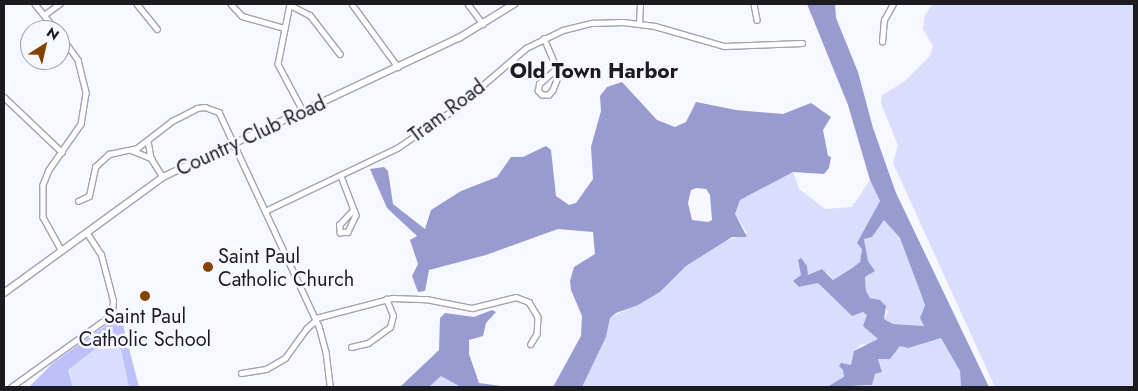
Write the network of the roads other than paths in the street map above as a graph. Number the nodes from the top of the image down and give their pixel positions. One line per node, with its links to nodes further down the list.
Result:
1 (35, 4): 12 (street)
2 (59, 4): 12 (street)
3 (137, 4): 18 (street)
4 (231, 4): 17 (street)
5 (290, 4): 17 (street); 23 (street)
6 (352, 4): 24 (street)
7 (468, 4): 16 (street)
8 (514, 4): 16 (street, Country Club Road)
9 (640, 4): 15 (street)
10 (754, 4): 14 (street)
11 (893, 4): 20 (street)
12 (44, 15): 13 (street)
13 (48, 20)
14 (757, 20)
15 (639, 23): 19 (street, Tram Road); 21 (street, Tram Road)
16 (483, 24): 24 (street, Country Club Road)
17 (284, 28): 27 (street)
18 (156, 29)
19 (544, 38): 25 (street); 33 (street, Tram Road)
20 (882, 42)
21 (802, 44)
22 (70, 49): 31 (street)
23 (340, 54)
24 (398, 66): 27 (street, Country Club Road)
25 (557, 68): 25 (street)
26 (4, 97): 31 (street)
27 (303, 111): 29 (street, Country Club Road)
28 (148, 141): 29 (street); 30 (street); 32 (street)
29 (235, 142): 34 (street, Country Club Road); 36 (street)
30 (131, 150): 32 (street); 35 (street)
31 (62, 152): 39 (street)
32 (151, 158): 34 (street)
33 (341, 176): 36 (street, Tram Road); 37 (street)
34 (163, 177): 38 (street, Country Club Road)
35 (78, 201)
36 (266, 210): 42 (street)
37 (353, 210): 37 (street)
38 (86, 232): 39 (street, Country Club Road); 46 (street)
39 (61, 250): 40 (street, Country Club Road)
40 (4, 293)
41 (386, 299): 42 (street); 43 (street); 44 (street)
42 (316, 319): 45 (street); 47 (street)
43 (530, 344)
44 (351, 347)
45 (241, 373)
46 (11, 387)
47 (330, 387)

